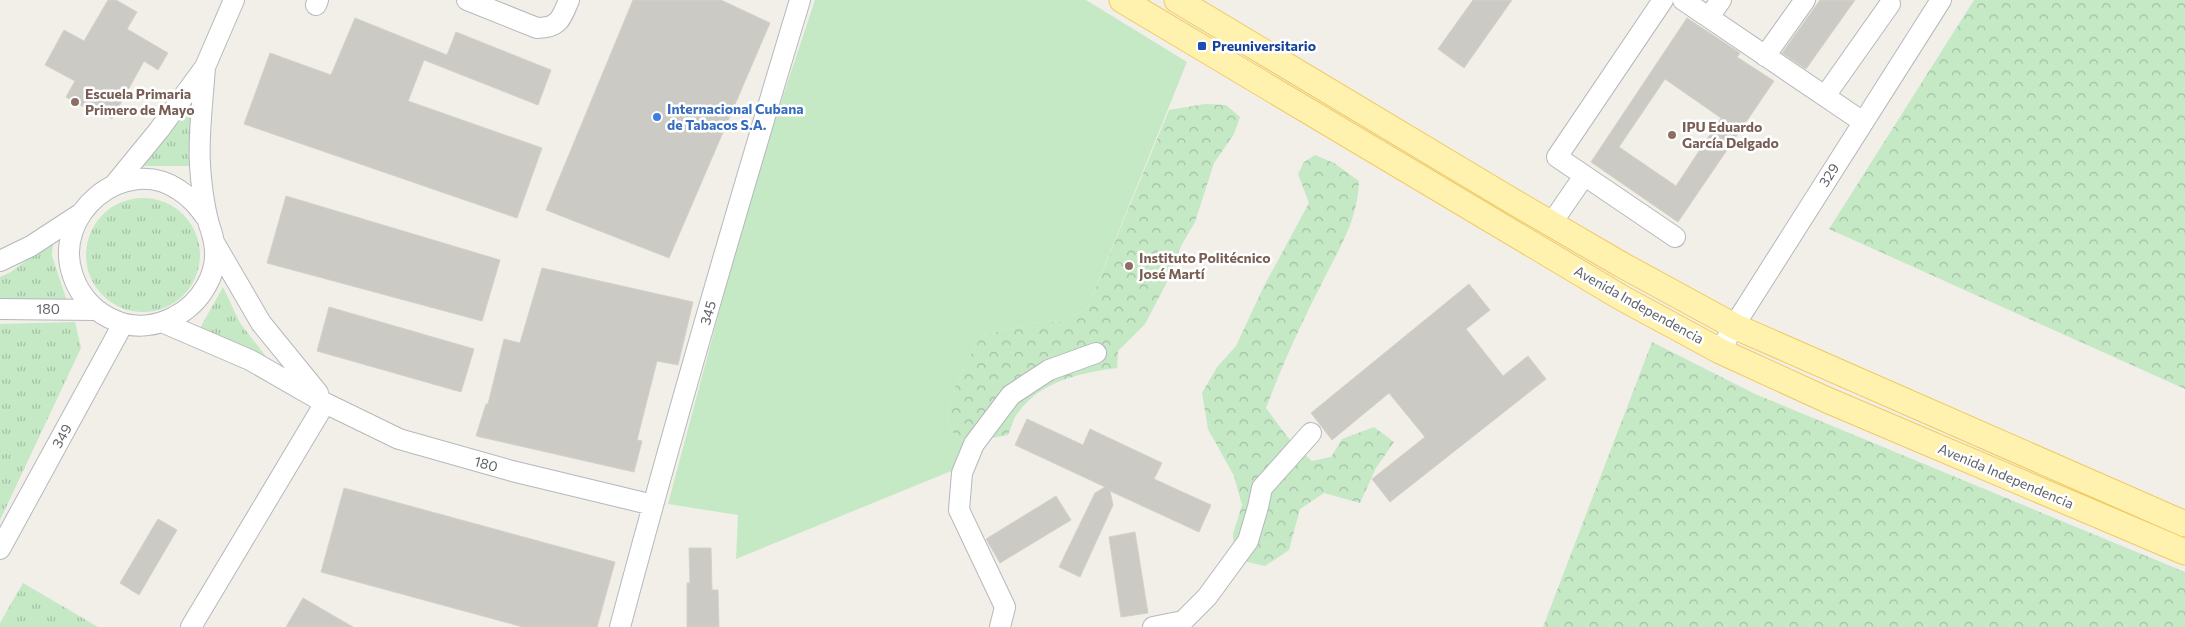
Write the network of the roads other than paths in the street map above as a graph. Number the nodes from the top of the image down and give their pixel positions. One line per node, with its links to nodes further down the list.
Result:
1 (234, 0): 15 (street)
2 (467, 0): 3 (street)
3 (569, 0)
4 (800, 0): 35 (street, 345)
5 (1122, 0): 31 (main road, Avenida Independencia)
6 (1177, 0): 22 (main road, Avenida Independencia)
7 (1664, 0): 18 (street)
8 (1683, 0): 13 (street)
9 (1721, 0): 13 (street)
10 (1805, 0): 14 (street)
11 (1941, 0): 17 (street, 329)
12 (1890, 4): 16 (street)
13 (1709, 17): 14 (street)
14 (1765, 56): 16 (street)
15 (205, 67): 19 (street); 21 (street)
16 (1825, 96): 17 (street)
17 (1863, 122): 30 (street, 329)
18 (1584, 176): 22 (street); 23 (street)
19 (114, 185): 20 (street); 21 (street)
20 (80, 214): 25 (street); 27 (street)
21 (208, 220): 24 (street)
22 (1551, 224): 30 (main road, Avenida Independencia)
23 (1676, 237)
24 (215, 244): 28 (street); 33 (street, 180)
25 (0, 261)
26 (0, 309): 27 (street, 180)
27 (96, 310): 29 (street)
28 (164, 323): 29 (street); 33 (street, 180)
29 (123, 324): 37 (street, 349)
30 (1734, 326): 31 (street, 329); 36 (main road, Avenida Independencia)
31 (1720, 351): 38 (main road, Avenida Independencia)
32 (1096, 353): 39 (street)
33 (326, 403): 35 (street, 180); 40 (street)
34 (1311, 433): 42 (street)
35 (653, 505): 41 (street, 345)
36 (2185, 524)
37 (0, 549)
38 (2185, 552)
39 (1002, 626)
40 (191, 627)
41 (620, 627)
42 (1152, 627)

